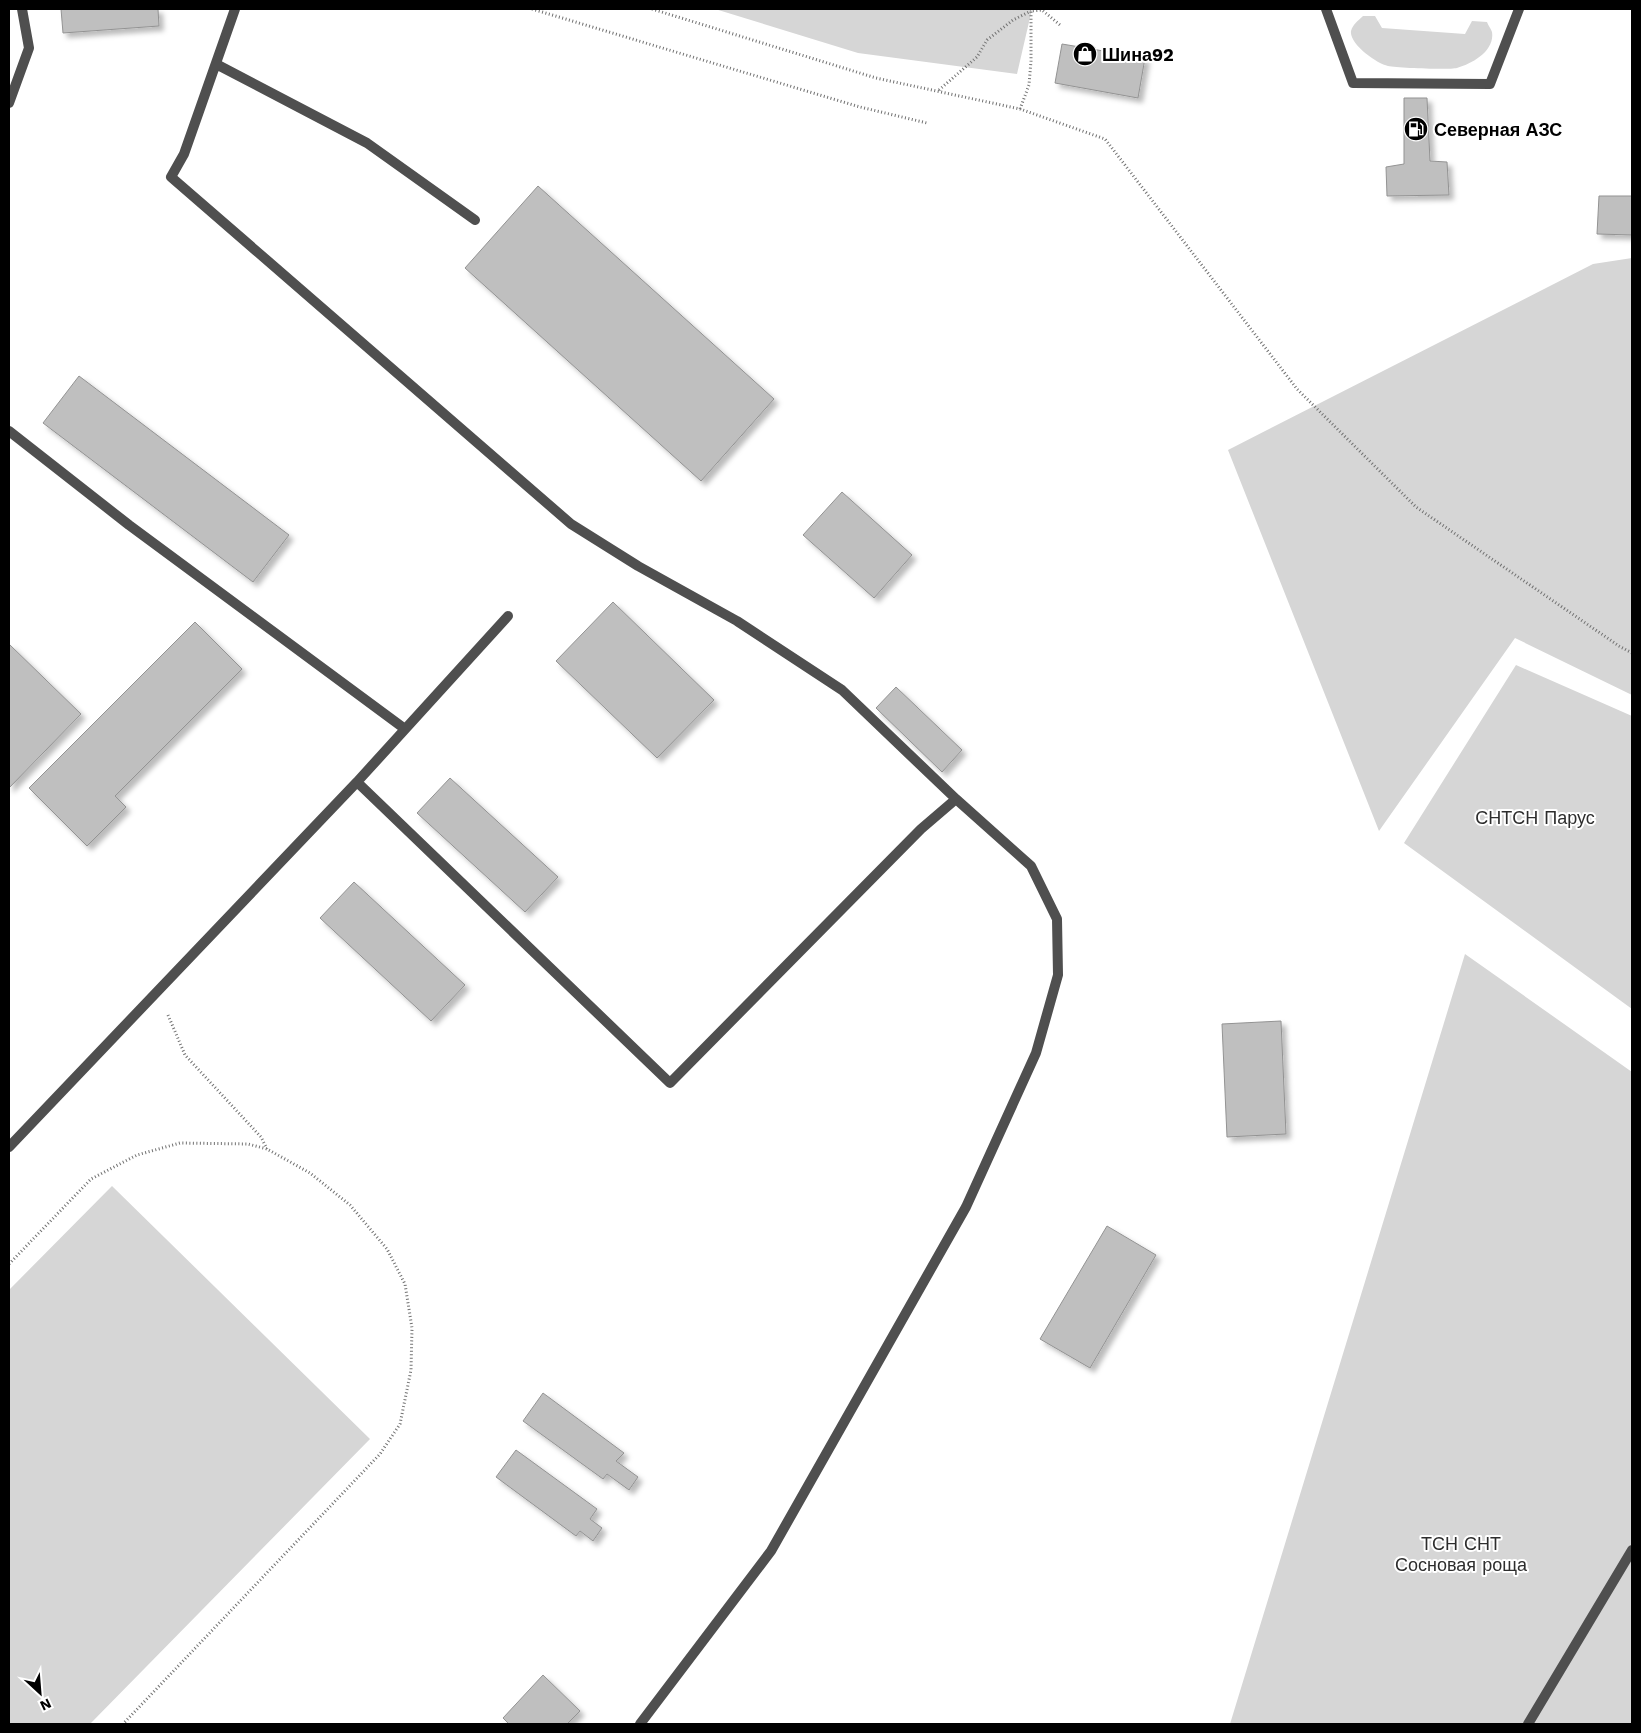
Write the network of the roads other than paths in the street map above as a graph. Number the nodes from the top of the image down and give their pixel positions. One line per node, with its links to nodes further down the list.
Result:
1 (22, 9): 6 (street)
2 (235, 9): 5 (street)
3 (1326, 9): 4 (street)
4 (1518, 9)
5 (216, 64): 7 (street); 12 (street)
6 (9, 103)
7 (476, 220)
8 (9, 431): 10 (street)
9 (508, 616): 10 (street)
10 (405, 729): 11 (street)
11 (357, 782): 12 (street); 13 (street)
12 (956, 800): 15 (street)
13 (9, 1147)
14 (1632, 1552): 16 (street)
15 (640, 1724)
16 (1528, 1724)

